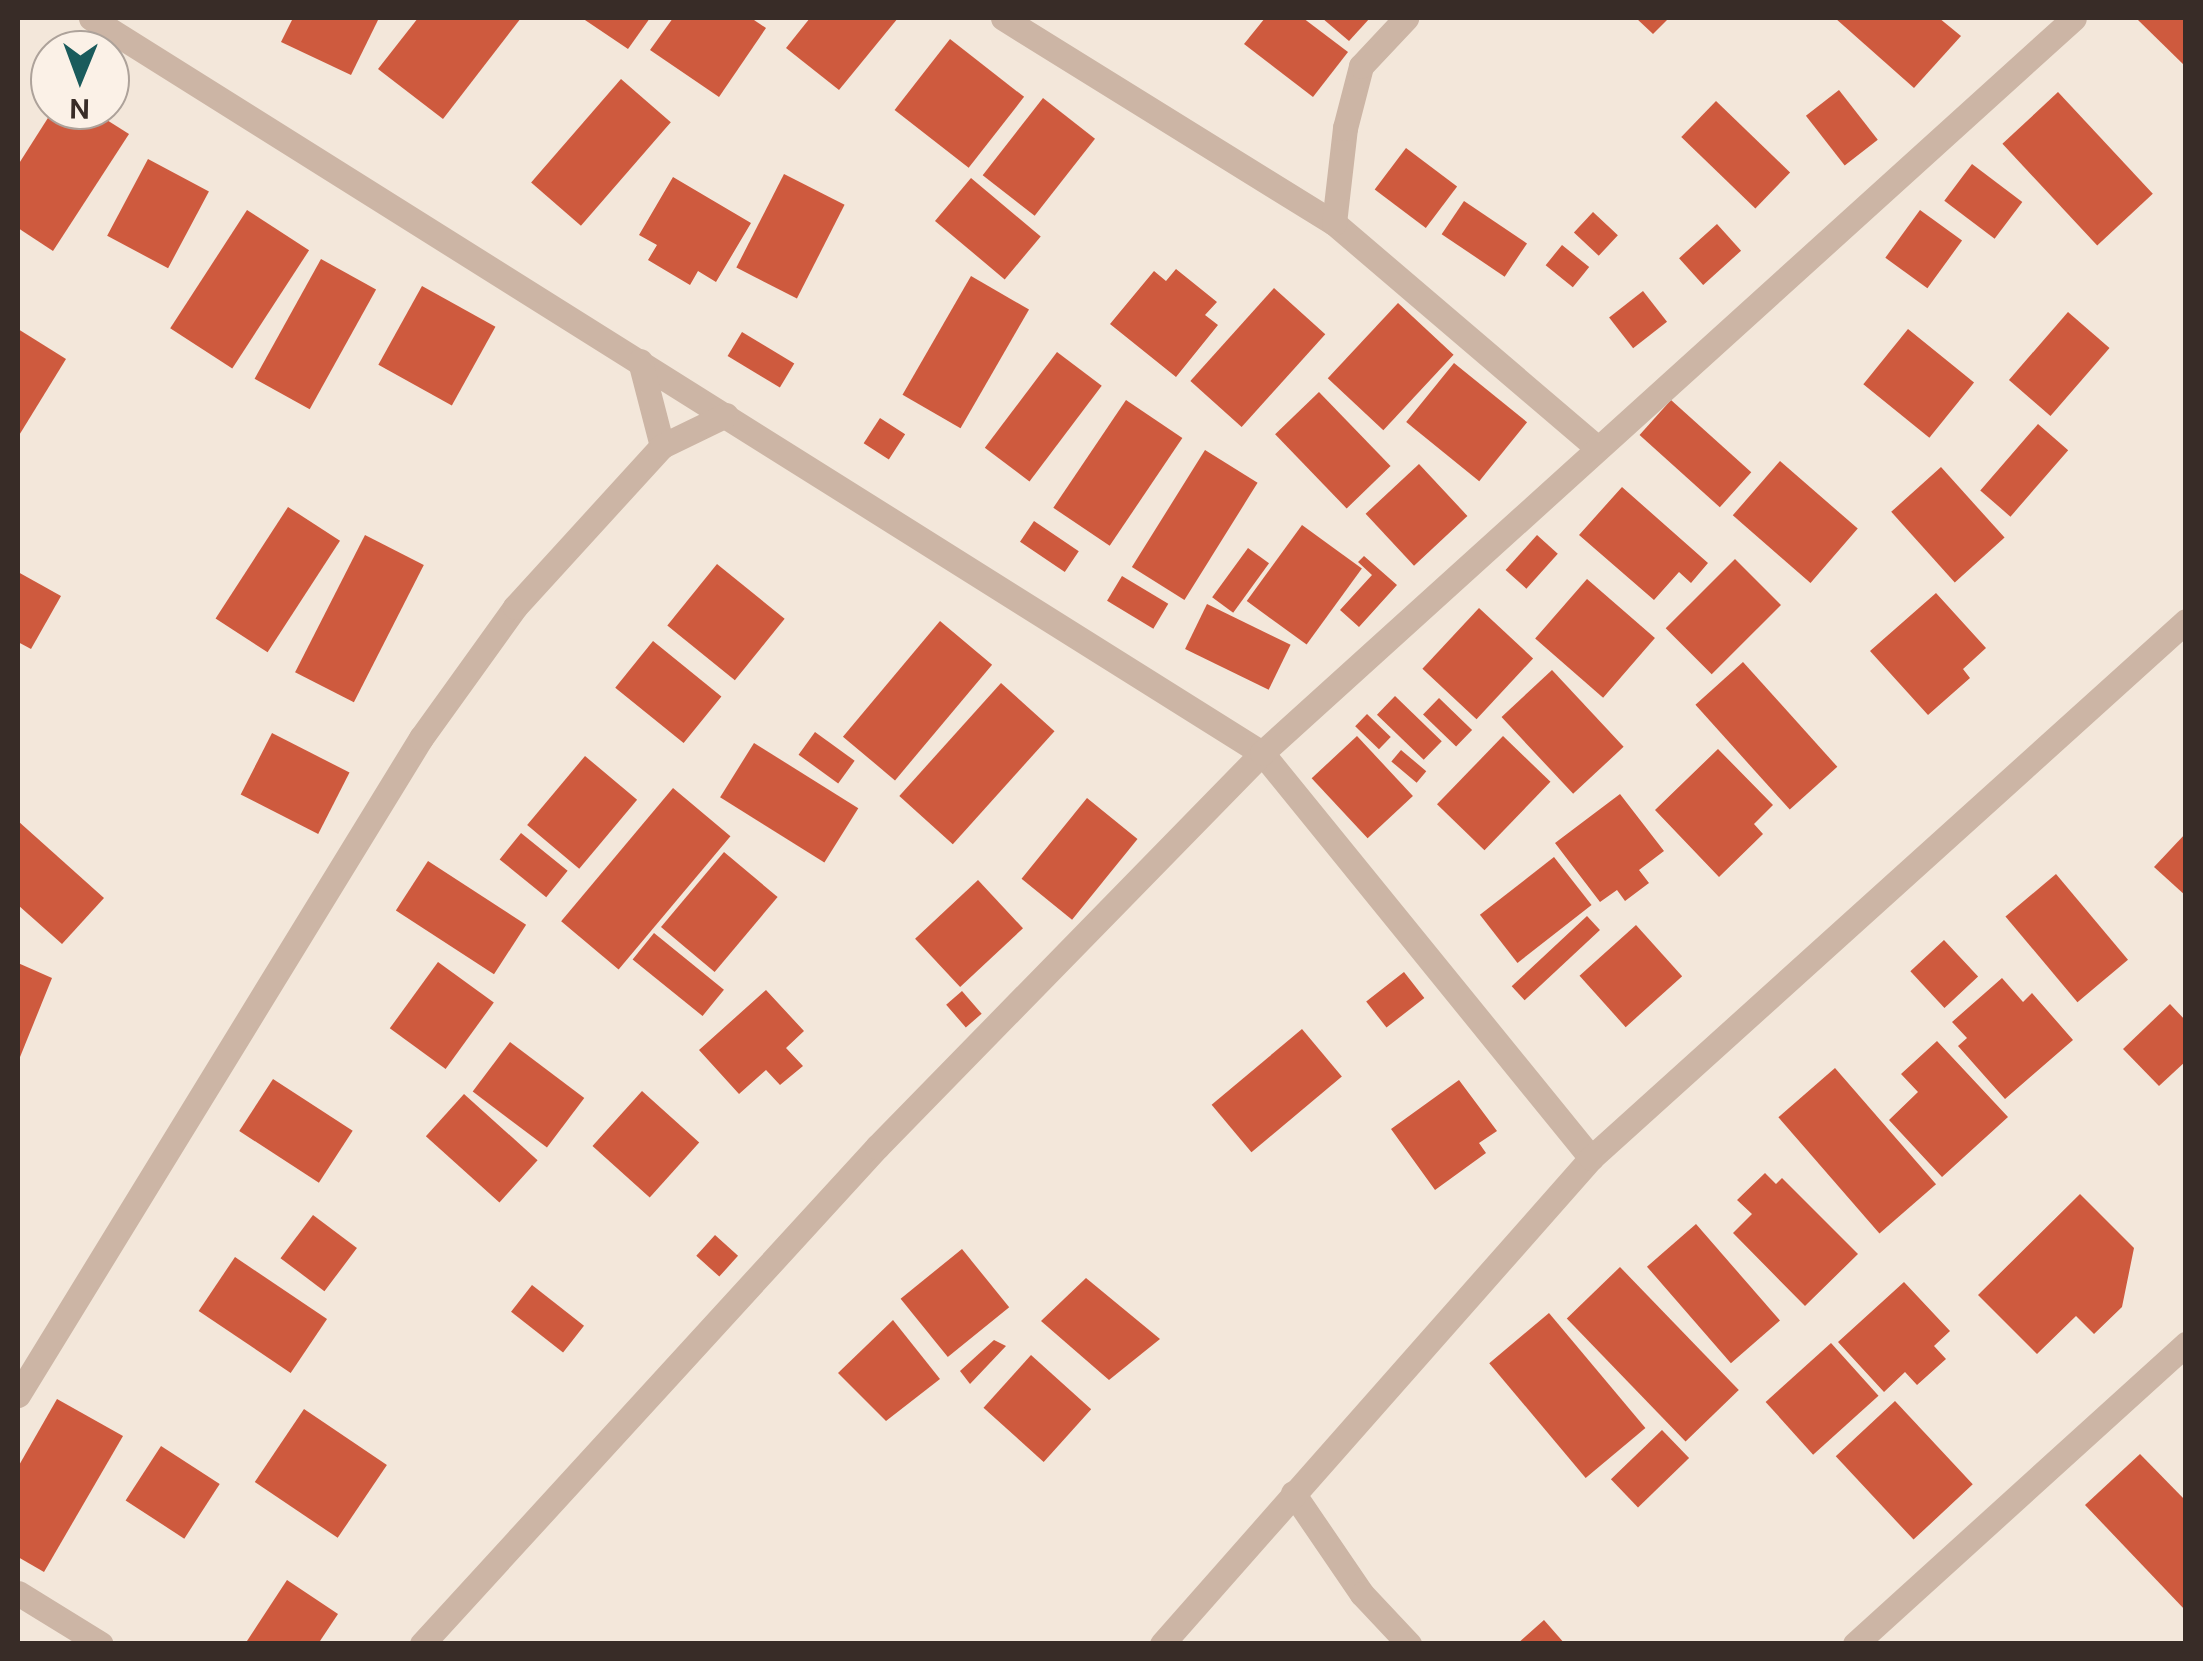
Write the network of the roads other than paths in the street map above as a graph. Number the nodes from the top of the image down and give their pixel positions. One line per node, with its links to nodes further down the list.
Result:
1 (91, 18): 6 (street)
2 (1003, 18): 5 (street)
3 (1406, 18): 5 (street)
4 (2074, 18): 9 (street)
5 (1334, 223): 9 (street)
6 (640, 361): 7 (street); 8 (street)
7 (726, 416): 8 (street); 11 (street)
8 (662, 446): 14 (street)
9 (1596, 447): 11 (street)
10 (2186, 621): 12 (street)
11 (1262, 754): 12 (street); 18 (street)
12 (1591, 1158): 15 (street)
13 (2186, 1344): 21 (street)
14 (18, 1395)
15 (1293, 1493): 19 (street); 20 (street)
16 (18, 1593): 17 (street)
17 (100, 1644)
18 (422, 1644)
19 (1162, 1644)
20 (1408, 1644)
21 (1855, 1644)

